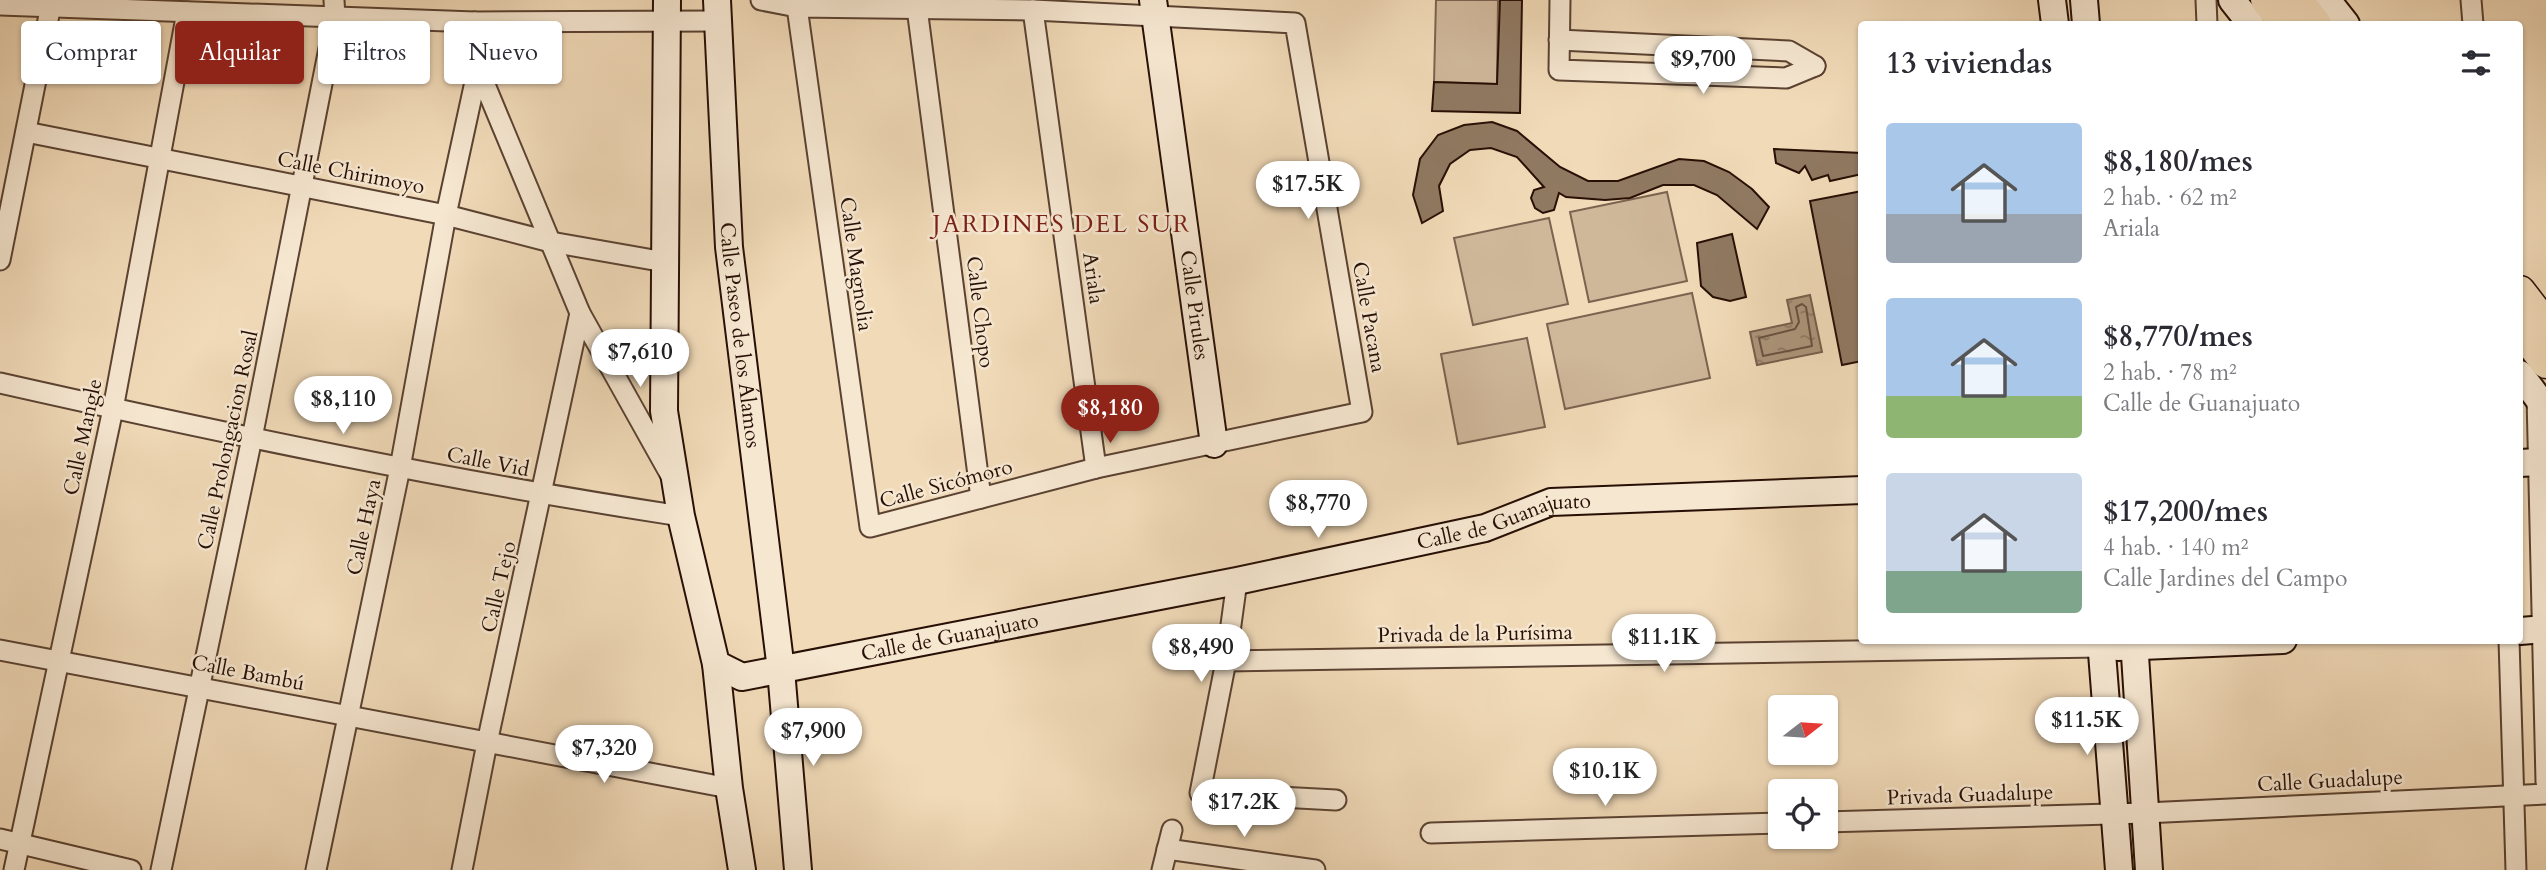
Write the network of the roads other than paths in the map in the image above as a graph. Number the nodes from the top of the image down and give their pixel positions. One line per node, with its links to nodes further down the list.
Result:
1 (761, 0): 10 (street)
2 (1560, 0): 27 (street)
3 (2052, 0): 21 (main road)
4 (2084, 0): 22 (main road)
5 (2206, 0): 23 (street)
6 (2232, 0): 24 (main road)
7 (2471, 0): 26 (street)
8 (52, 3): 9 (street); 17 (street); 32 (street)
9 (0, 5)
10 (797, 6): 11 (street); 60 (street, Calle Magnolia)
11 (917, 8): 15 (street); 58 (street, Calle Chopo)
12 (1154, 8): 15 (street); 49 (street, Calle Pacana); 51 (main road, Calle Pirules)
13 (335, 9): 17 (street); 19 (street); 34 (street, Calle Prolongacion Rosal)
14 (717, 10): 16 (street); 70 (main road, Calle Paseo de los Álamos)
15 (1033, 10): 54 (street, Ariala)
16 (667, 11): 20 (street); 39 (main road)
17 (187, 12): 33 (street, Calle Mangle)
18 (2297, 12): 25 (main road)
19 (464, 21)
20 (492, 21)
21 (2055, 21)
22 (2086, 21)
23 (2207, 21)
24 (2249, 21)
25 (2334, 21)
26 (2473, 21)
27 (1559, 40): 28 (street); 29 (street)
28 (1683, 46): 29 (street); 29 (street)
29 (1685, 75)
30 (475, 84): 35 (street, Calle Haya)
31 (485, 84): 37 (street)
32 (26, 132): 33 (street, Calle Chirimoyo); 36 (street)
33 (159, 158): 34 (street, Calle Chirimoyo); 48 (street, Calle Mangle)
34 (302, 186): 35 (street, Calle Chirimoyo); 50 (street, Calle Prolongacion Rosal)
35 (446, 215): 37 (street, Calle Chirimoyo); 53 (street, Calle Haya)
36 (3, 228): 38 (street)
37 (551, 242): 39 (street, Calle Chirimoyo); 41 (street)
38 (0, 260)
39 (665, 262): 55 (main road)
40 (2523, 295): 42 (main road)
41 (580, 313): 55 (street); 57 (street, Calle Tejo)
42 (2546, 324)
43 (2523, 333): 44 (main road)
44 (2546, 363)
45 (2523, 378): 47 (main road)
46 (0, 383): 48 (street, Calle Vid)
47 (2541, 402): 52 (street)
48 (113, 409): 50 (street, Calle Vid); 67 (street, Calle Mangle)
49 (1362, 412): 51 (street, Calle Sicómoro)
50 (252, 438): 53 (street, Calle Vid); 71 (street, Calle Prolongacion Rosal)
51 (1214, 444): 54 (street, Calle Sicómoro)
52 (2529, 462): 62 (street)
53 (400, 468): 57 (street, Calle Vid); 72 (street, Calle Haya)
54 (1096, 468): 58 (street, Calle Sicómoro)
55 (675, 483): 59 (main road)
56 (1858, 490): 61 (main road, Calle de Guanajuato)
57 (542, 495): 59 (street, Calle Vid); 73 (street, Calle Tejo)
58 (981, 498): 60 (street, Calle Sicómoro)
59 (681, 516): 69 (main road)
60 (870, 527)
61 (1237, 582): 68 (street); 70 (main road, Calle de Guanajuato)
62 (2536, 629): 74 (street)
63 (2102, 644): 68 (street, Privada de la Purísima); 80 (main road)
64 (2134, 644): 79 (main road)
65 (2509, 644): 77 (street)
66 (0, 650): 67 (street, Calle Bambú)
67 (58, 660): 71 (street, Calle Bambú); 85 (street, Calle Mangle)
68 (1226, 660): 78 (street)
69 (716, 664): 70 (main road); 75 (main road)
70 (781, 670): 92 (main road, Calle Paseo de los Álamos)
71 (200, 686): 72 (street, Calle Bambú); 88 (street, Calle Prolongacion Rosal)
72 (349, 716): 73 (street, Calle Bambú); 89 (street, Calle Haya)
73 (487, 743): 75 (street, Calle Bambú); 90 (street, Calle Tejo)
74 (2546, 782)
75 (729, 788): 91 (main road)
76 (2546, 793): 77 (street, Calle Guadalupe)
77 (2515, 795): 79 (street, Calle Guadalupe); 97 (street)
78 (1336, 800)
79 (2145, 813): 80 (street, Calle Guadalupe); 96 (main road)
80 (2115, 814): 81 (street, Privada Guadalupe); 95 (main road)
81 (1838, 822)
82 (1768, 823): 83 (street)
83 (1431, 833)
84 (0, 839): 85 (street)
85 (20, 843): 86 (street, Calle Mangle); 87 (street)
86 (14, 870)
87 (131, 870)
88 (161, 870)
89 (316, 870)
90 (462, 870)
91 (743, 870)
92 (798, 870)
93 (1162, 870): 94 (street)
94 (1315, 870)
95 (2119, 870)
96 (2149, 870)
97 (2516, 870)

